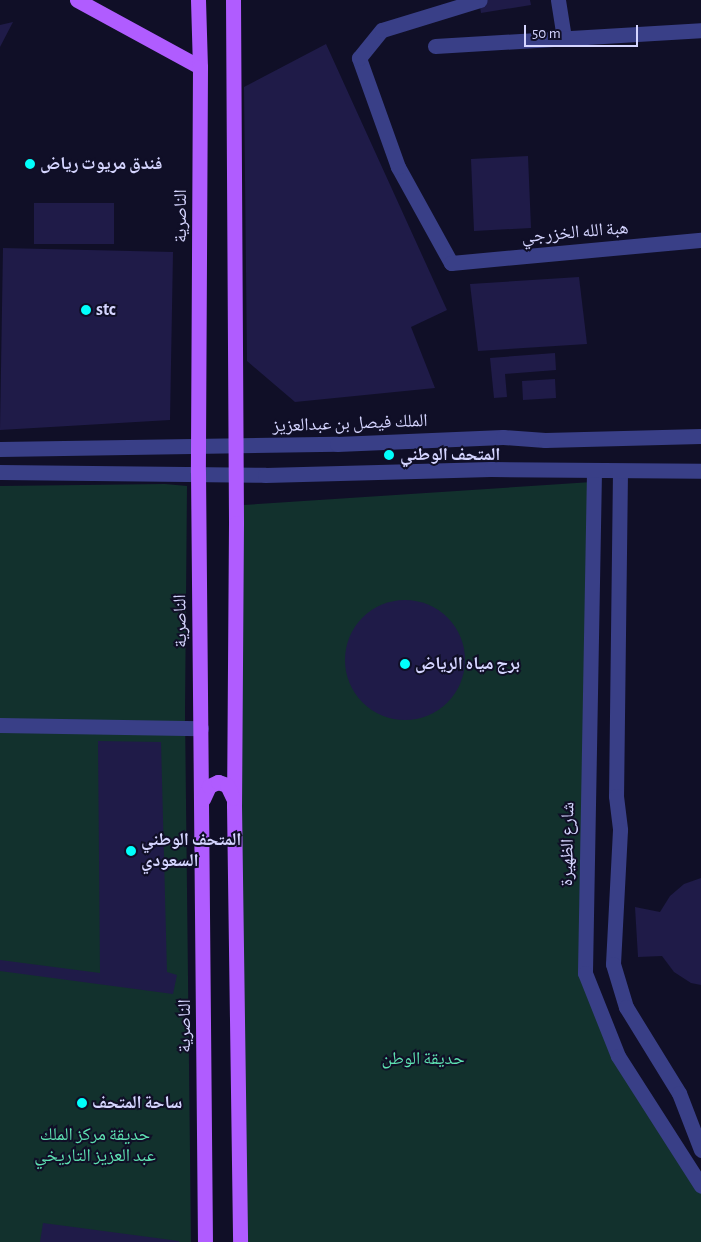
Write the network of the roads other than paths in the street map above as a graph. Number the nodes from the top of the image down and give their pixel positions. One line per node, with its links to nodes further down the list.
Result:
1 (77, 0): 9 (main road)
2 (198, 0): 9 (main road, الناصرية)
3 (233, 0): 13 (main road)
4 (480, 0): 10 (street, هبة الله الخزرجي)
5 (558, 0): 7 (street)
6 (701, 30): 7 (street)
7 (564, 38): 8 (street)
8 (434, 46)
9 (200, 67): 12 (main road, الناصرية)
10 (701, 240)
11 (701, 436): 13 (street, الملك فيصل بن عبدالعزيز)
12 (200, 446): 13 (street, الملك فيصل بن عبدالعزيز); 14 (street, الملك فيصل بن عبدالعزيز); 19 (main road, الناصرية)
13 (234, 446): 20 (main road)
14 (0, 448)
15 (594, 471): 16 (street); 20 (street); 26 (street, شارع الظهيرة)
16 (620, 471): 17 (street); 25 (street)
17 (701, 471)
18 (0, 472): 19 (street)
19 (198, 472): 20 (street); 22 (main road, الناصرية)
20 (234, 473): 24 (main road)
21 (0, 726): 22 (street)
22 (201, 728): 23 (main road, الناصرية)
23 (202, 804): 24 (main road); 27 (main road, الناصرية)
24 (234, 805): 28 (main road)
25 (701, 1150)
26 (701, 1186)
27 (205, 1242)
28 (240, 1242)

